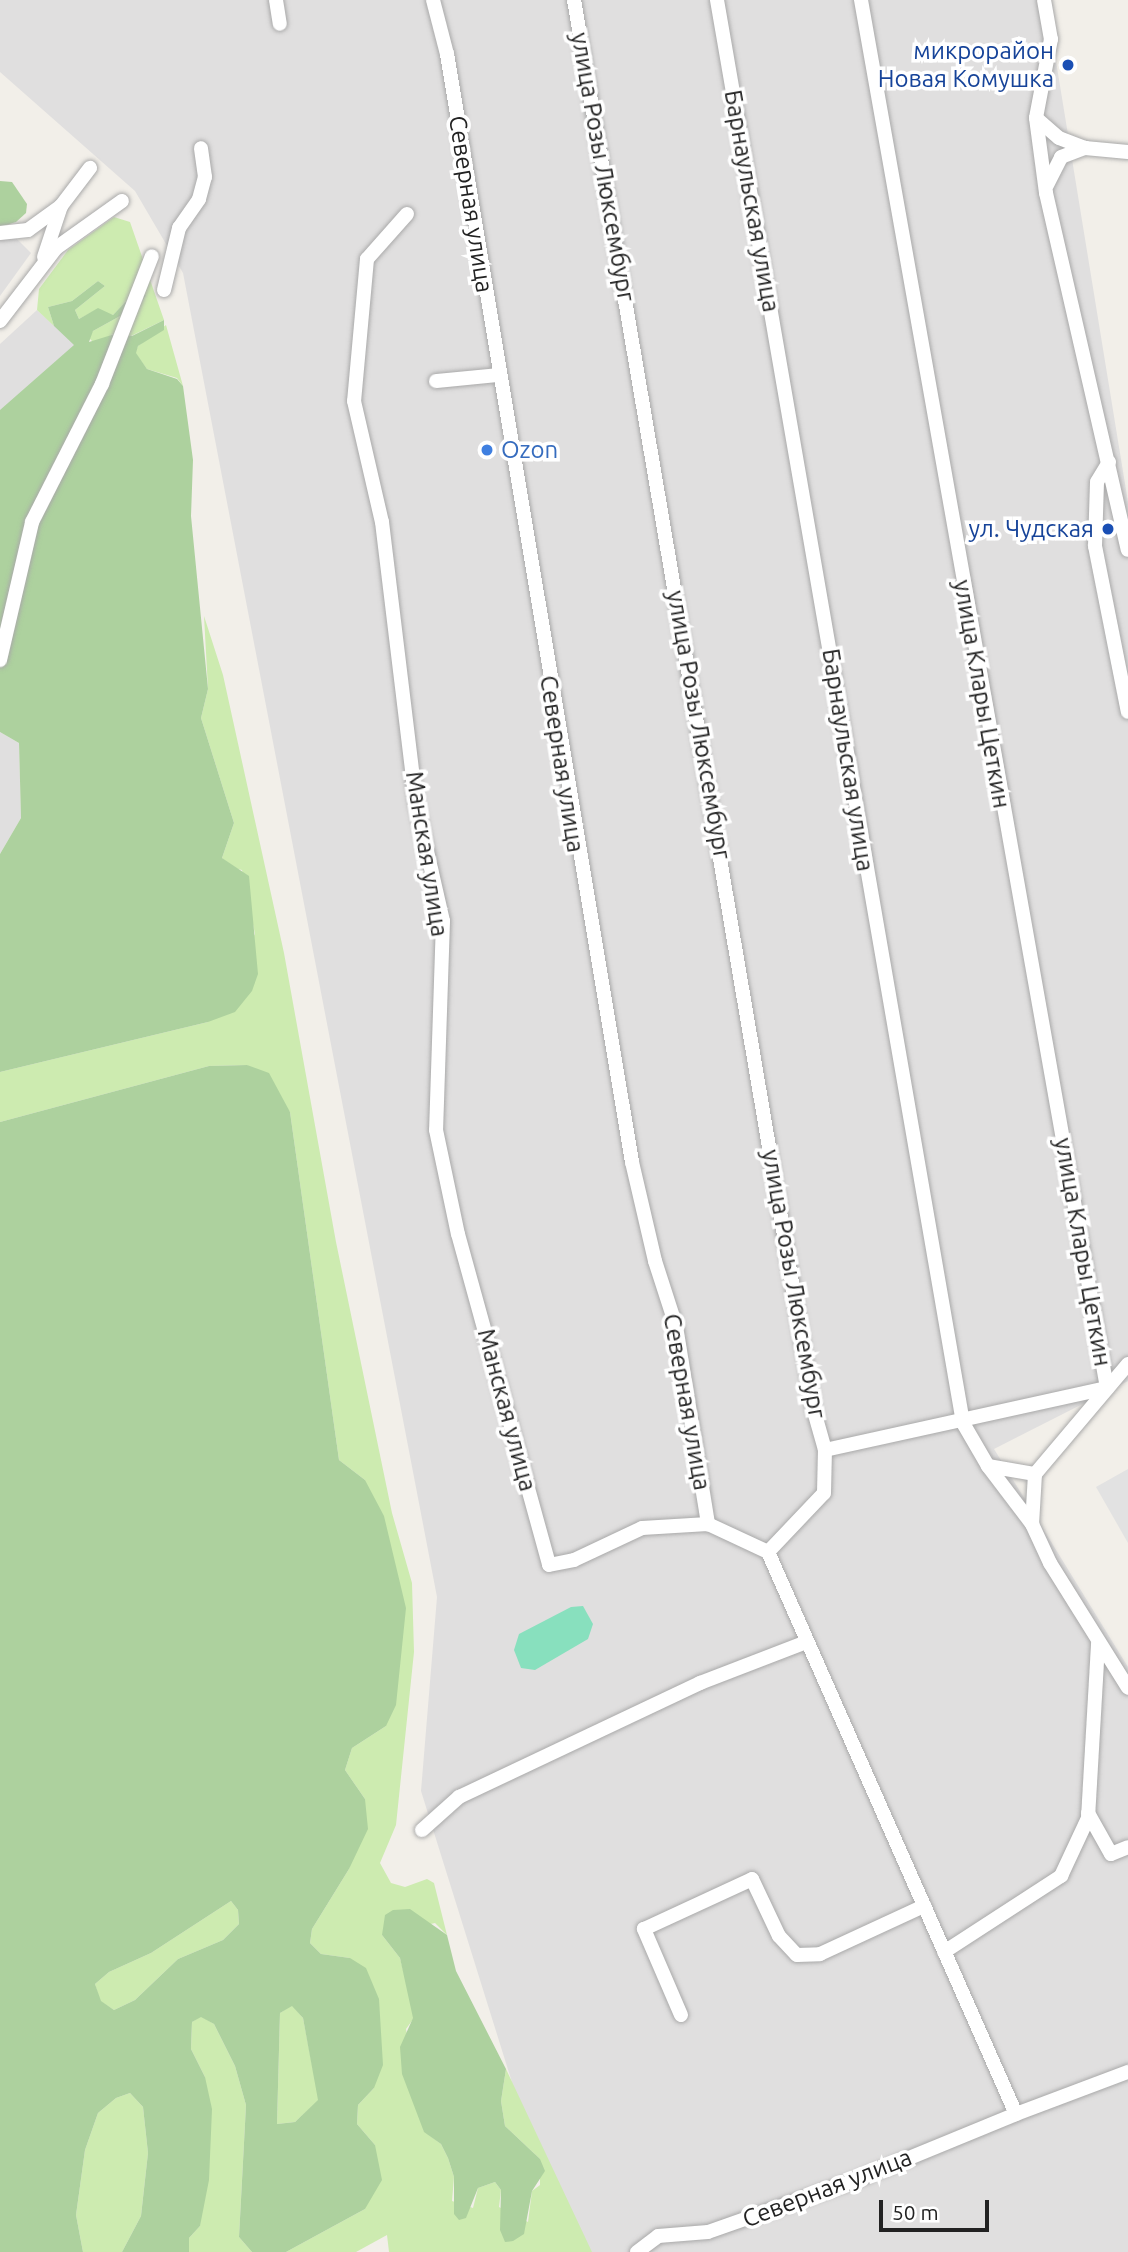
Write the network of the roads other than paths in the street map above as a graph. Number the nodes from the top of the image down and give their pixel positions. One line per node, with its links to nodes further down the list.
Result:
1 (276, 0): 7 (street)
2 (433, 0): 22 (street, Северная улица)
3 (574, 0): 31 (street, улица Розы Люксембург)
4 (717, 0): 30 (street, Барнаульская улица)
5 (861, 0): 29 (street, улица Клары Цеткин)
6 (1044, 0): 8 (street)
7 (280, 24)
8 (1036, 118): 10 (street); 13 (street)
9 (201, 148): 20 (street)
10 (1085, 148): 11 (street); 13 (street)
11 (1128, 152)
12 (90, 168): 15 (street)
13 (1046, 193): 24 (street)
14 (122, 201): 19 (street)
15 (61, 206): 17 (street); 19 (street)
16 (407, 214): 34 (street, Манская улица)
17 (0, 233)
18 (152, 256): 26 (street)
19 (40, 269): 21 (street)
20 (164, 290)
21 (0, 321)
22 (498, 375): 23 (street); 34 (street, Северная улица)
23 (436, 381)
24 (1109, 462): 25 (street); 27 (street)
25 (1128, 550)
26 (0, 660)
27 (1128, 712)
28 (1128, 1364): 29 (street)
29 (1107, 1388): 30 (street); 33 (street)
30 (963, 1423): 31 (street); 32 (street, Барнаульская улица)
31 (825, 1450): 36 (street, улица Розы Люксембург)
32 (988, 1466): 33 (street); 35 (street, Барнаульская улица)
33 (1035, 1474): 35 (street)
34 (708, 1524): 36 (street)
35 (1032, 1524): 38 (street, Барнаульская улица)
36 (768, 1552): 37 (street)
37 (806, 1642): 41 (street); 43 (street)
38 (1098, 1642): 39 (street, Барнаульская улица); 40 (street)
39 (1128, 1688)
40 (1088, 1813): 42 (street); 44 (street)
41 (422, 1830)
42 (1128, 1847)
43 (924, 1906): 44 (street); 45 (street)
44 (944, 1952): 47 (street)
45 (681, 2015)
46 (1128, 2072): 47 (street, Северная улица)
47 (1016, 2114): 48 (street, Северная улица)
48 (638, 2252)

